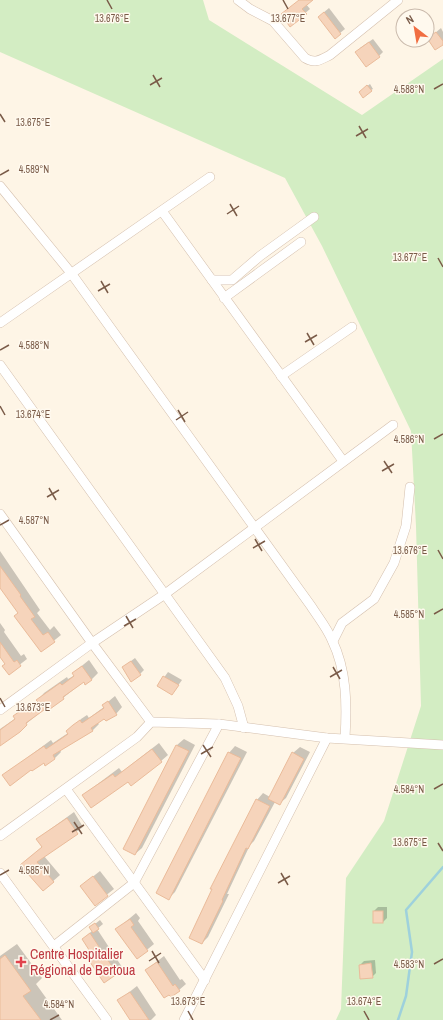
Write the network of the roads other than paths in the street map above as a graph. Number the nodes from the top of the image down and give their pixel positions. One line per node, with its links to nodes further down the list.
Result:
1 (238, 0): 2 (street)
2 (398, 0)
3 (210, 177): 5 (street)
4 (0, 186): 8 (street)
5 (162, 211): 8 (street); 9 (street)
6 (314, 217): 9 (street)
7 (301, 242): 10 (street)
8 (71, 273): 11 (street); 19 (street)
9 (212, 280): 10 (street)
10 (224, 298): 14 (street)
11 (0, 323)
12 (352, 327): 14 (street)
13 (0, 365): 20 (street)
14 (281, 376): 16 (street)
15 (393, 424): 16 (street)
16 (343, 461): 19 (street)
17 (410, 487): 21 (street)
18 (0, 514): 22 (street)
19 (255, 528): 20 (street); 21 (street)
20 (165, 594): 22 (street); 26 (street)
21 (333, 640): 28 (street)
22 (92, 643): 23 (street); 24 (street)
23 (1, 707)
24 (150, 722): 25 (street); 30 (street)
25 (219, 724): 26 (street); 33 (street)
26 (244, 728): 27 (street)
27 (327, 738): 28 (street); 35 (street)
28 (345, 738): 29 (street)
29 (443, 745)
30 (66, 789): 31 (street); 33 (street)
31 (0, 836)
32 (0, 873): 34 (street)
33 (134, 882): 34 (street); 35 (street)
34 (54, 946): 36 (street)
35 (205, 980): 37 (street)
36 (107, 1020)
37 (184, 1020)

